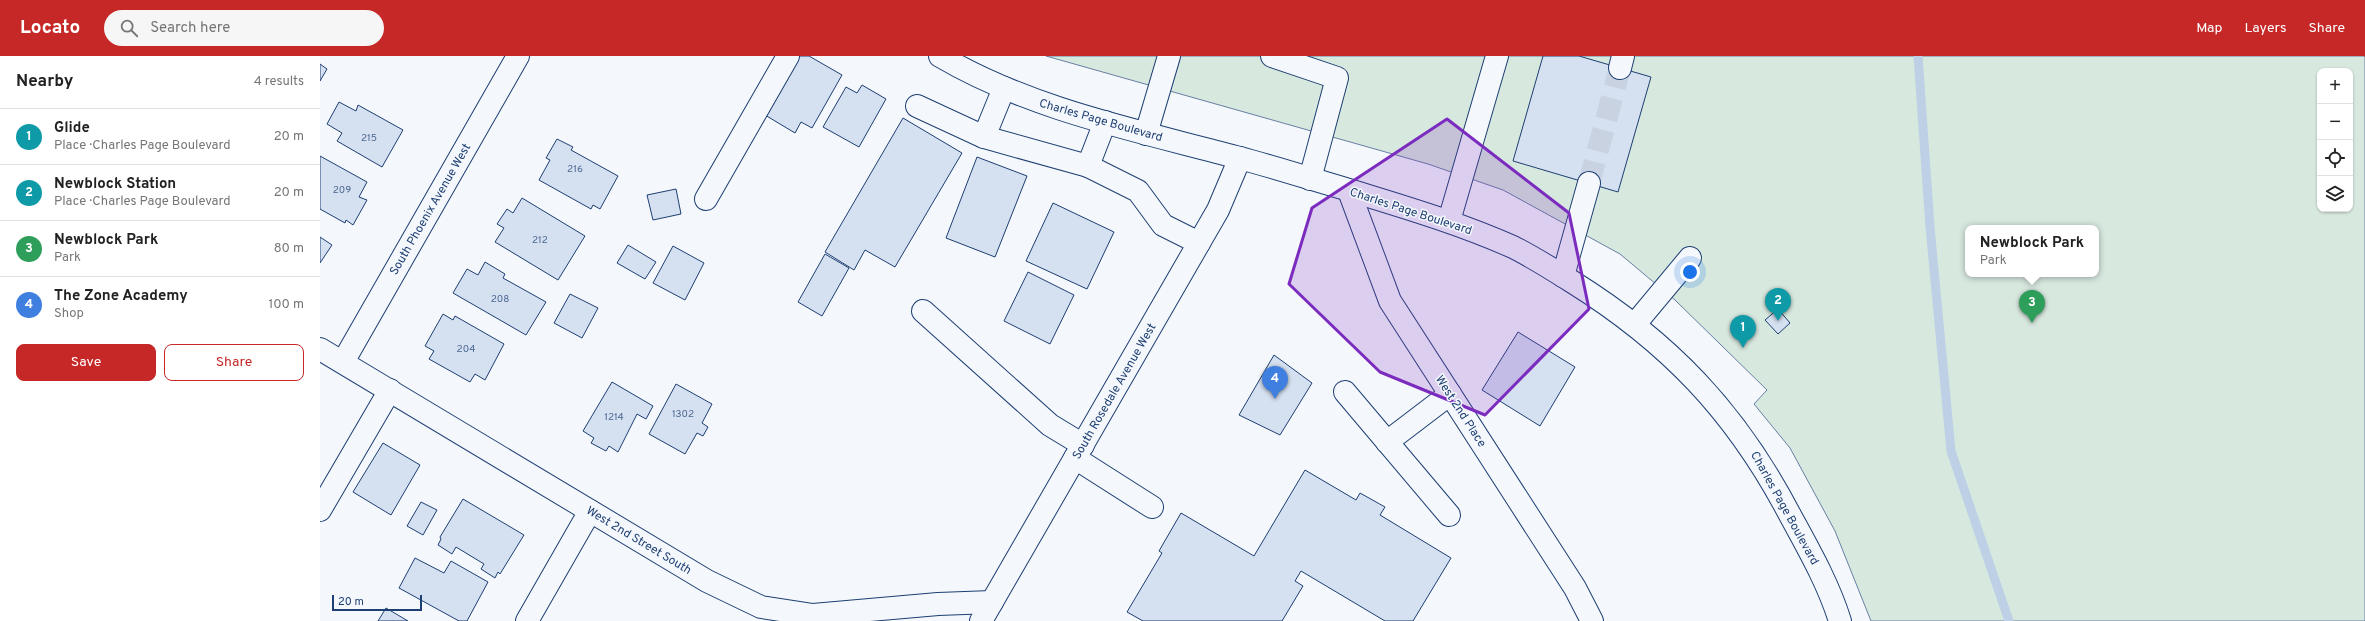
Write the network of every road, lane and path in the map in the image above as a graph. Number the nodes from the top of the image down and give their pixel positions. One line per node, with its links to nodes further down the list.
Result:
1 (518, 56): 25 (street, South Phoenix Avenue West)
2 (788, 56): 17 (street)
3 (940, 56): 7 (street, Charles Page Boulevard)
4 (1169, 56): 10 (street)
5 (1272, 56): 14 (street)
6 (1497, 56): 18 (street)
7 (1004, 88): 9 (street, Charles Page Boulevard); 11 (street)
8 (917, 106): 11 (street)
9 (1105, 122): 10 (street, Charles Page Boulevard); 13 (street)
10 (1146, 134): 12 (street, Charles Page Boulevard)
11 (984, 137): 13 (street)
12 (1240, 158): 14 (street, Charles Page Boulevard); 19 (street, South Rosedale Avenue West)
13 (1088, 166): 19 (street)
14 (1310, 178): 16 (street, Charles Page Boulevard)
15 (1589, 183): 21 (street)
16 (1349, 191): 18 (street, Charles Page Boulevard); 28 (street, West 2nd Place)
17 (706, 199)
18 (1449, 221): 21 (street, Charles Page Boulevard)
19 (1199, 243): 30 (street, South Rosedale Avenue West)
20 (1690, 258): 23 (street)
21 (1563, 276): 23 (street, Charles Page Boulevard)
22 (923, 311): 30 (street)
23 (1635, 324): 39 (street, Charles Page Boulevard)
24 (320, 349): 25 (street, West 2nd Street South)
25 (343, 362): 26 (street, West 2nd Street South)
26 (390, 390): 32 (street); 33 (street, West 2nd Street South)
27 (1344, 392): 29 (street)
28 (1450, 394): 29 (street); 38 (street, West 2nd Place)
29 (1387, 442): 34 (street)
30 (1079, 452): 31 (street); 35 (street, South Rosedale Avenue West)
31 (1152, 507)
32 (320, 510)
33 (590, 511): 35 (street, West 2nd Street South); 36 (street)
34 (1449, 515)
35 (992, 602): 37 (street, South Rosedale Avenue West)
36 (527, 621)
37 (981, 621)
38 (1592, 621)
39 (1840, 621)

